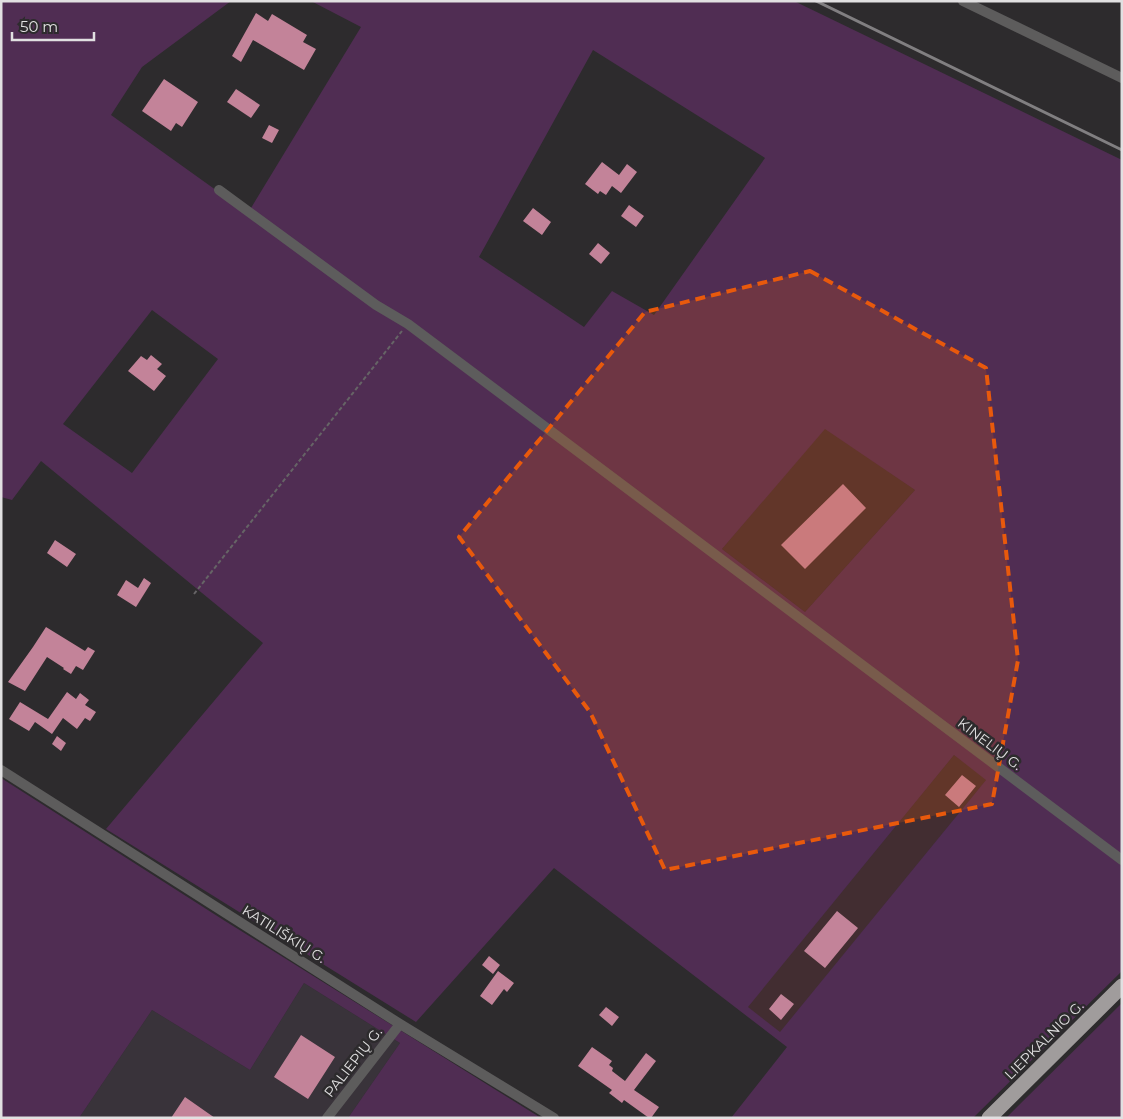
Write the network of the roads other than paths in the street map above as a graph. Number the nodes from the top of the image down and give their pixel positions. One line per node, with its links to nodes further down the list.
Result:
1 (963, 1): 2 (street)
2 (1122, 78)
3 (219, 190): 5 (street, KINELIŲ G.)
4 (1, 770): 7 (street, KATILIŠKIŲ G.)
5 (1122, 860)
6 (1122, 986): 10 (highway, LIEPKALNIO G.)
7 (400, 1024): 8 (street, PALIEPIŲ G.); 9 (street, KATILIŠKIŲ G.)
8 (327, 1118)
9 (554, 1118)
10 (989, 1118)

